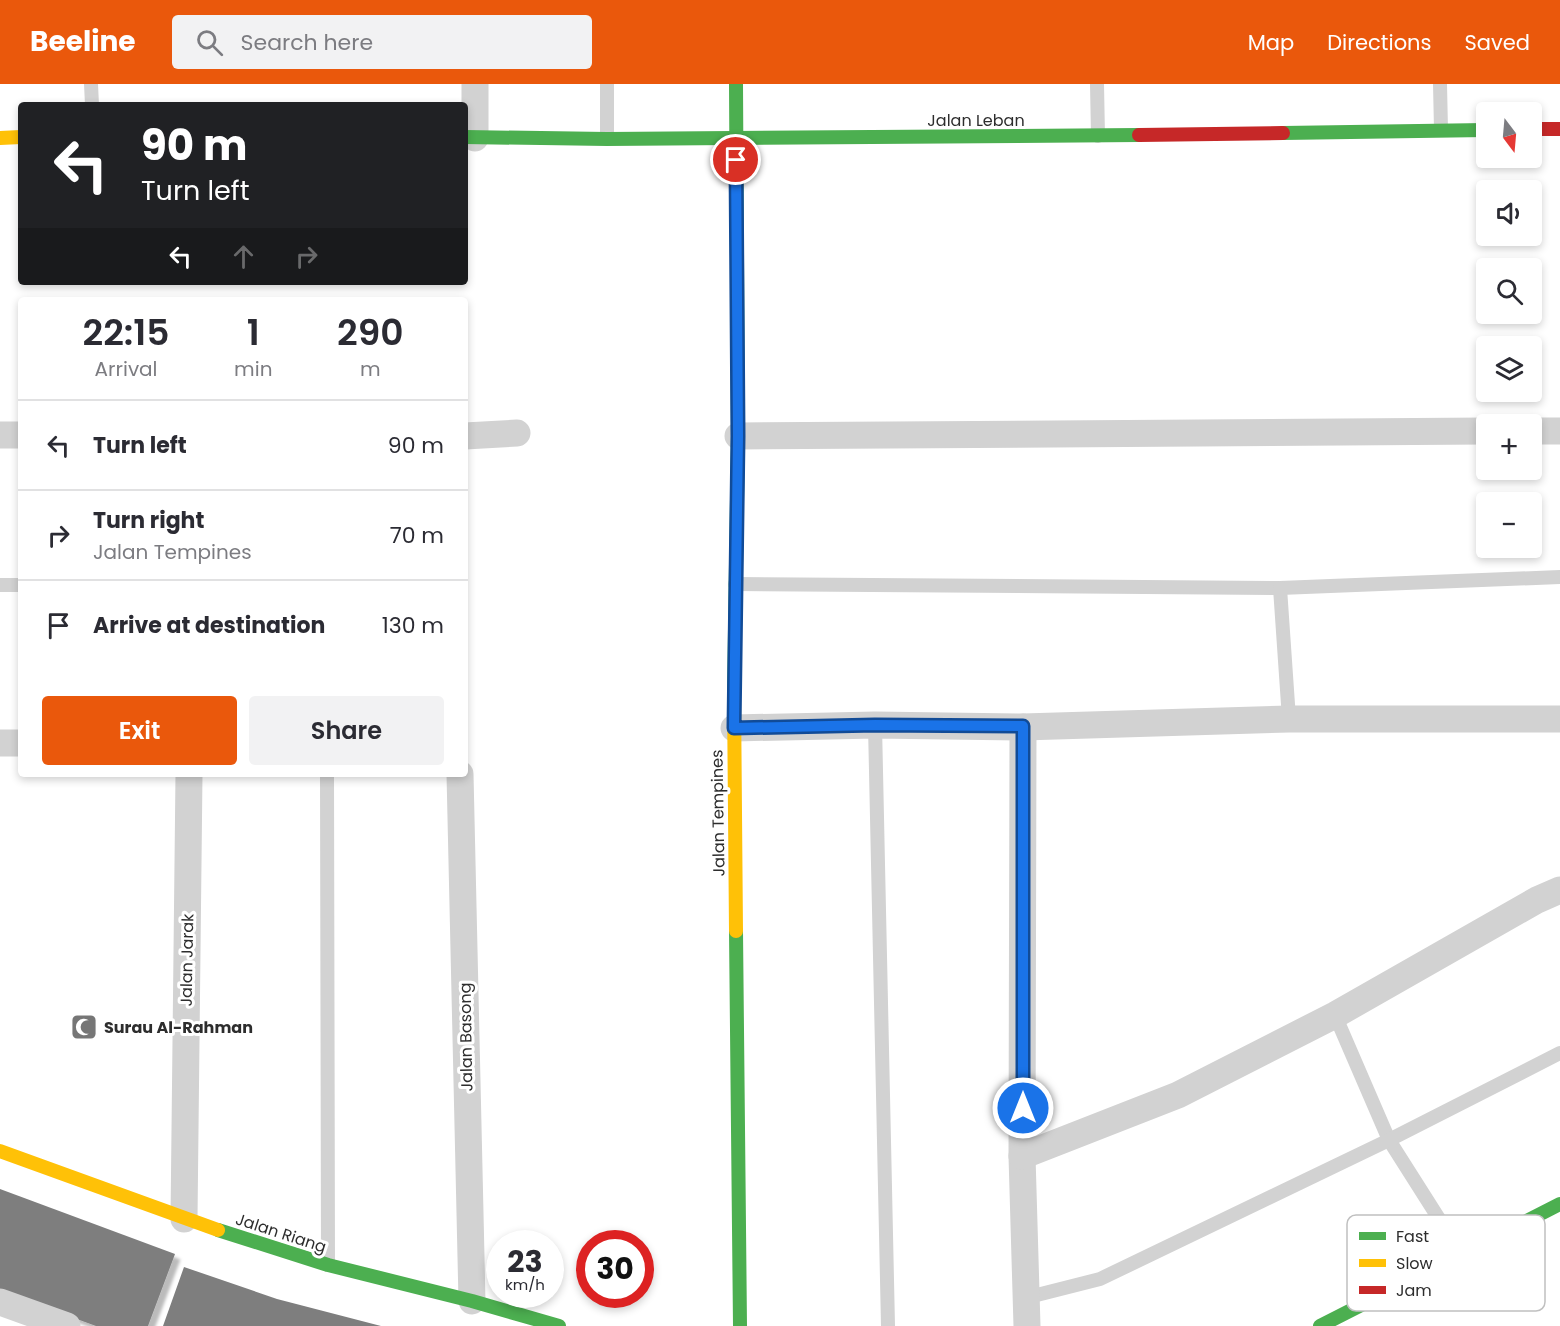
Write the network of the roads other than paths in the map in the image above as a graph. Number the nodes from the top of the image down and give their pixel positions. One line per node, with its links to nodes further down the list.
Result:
1 (91, 84): 7 (lane)
2 (475, 84): 14 (street)
3 (607, 84): 17 (lane)
4 (736, 84): 15 (street, Jalan Tempines)
5 (1097, 84): 12 (lane)
6 (1440, 84): 10 (lane)
7 (92, 102)
8 (1542, 129): 9 (street)
9 (1560, 129)
10 (1441, 130): 11 (street, Jalan Leban); 12 (street, Jalan Leban)
11 (1476, 130)
12 (1098, 136): 15 (street, Jalan Leban)
13 (18, 137): 16 (street)
14 (470, 137): 17 (street, Jalan Leban)
15 (736, 137): 17 (street, Jalan Leban); 25 (street, Jalan Tempines)
16 (0, 138)
17 (607, 139)
18 (1476, 431): 25 (street)
19 (1542, 431): 20 (street)
20 (1560, 431)
21 (517, 433): 24 (street)
22 (0, 435): 23 (street)
23 (18, 435)
24 (468, 436)
25 (738, 436): 27 (street, Jalan Tempines)
26 (1560, 577): 30 (lane)
27 (735, 584): 30 (lane); 35 (street, Jalan Tempines)
28 (0, 585): 29 (lane)
29 (18, 585)
30 (1280, 588): 32 (lane)
31 (1560, 718): 32 (street)
32 (1289, 719): 34 (street)
33 (875, 725): 34 (street); 35 (street); 59 (lane)
34 (1023, 726): 46 (street)
35 (734, 728): 58 (street, Jalan Tempines)
36 (0, 743): 37 (street)
37 (18, 743)
38 (189, 777): 50 (street, Jalan Jarak)
39 (327, 777): 51 (lane)
40 (460, 777): 53 (street, Jalan Basong)
41 (1560, 891): 42 (street)
42 (1335, 1015): 44 (lane); 46 (street)
43 (1560, 1053): 44 (lane)
44 (1389, 1140): 48 (lane); 52 (lane)
45 (0, 1152): 50 (street, Jalan Riang)
46 (1022, 1156): 52 (street)
47 (1560, 1204): 49 (street)
48 (1437, 1215)
49 (1539, 1215)
50 (184, 1219): 51 (street, Jalan Riang)
51 (328, 1265): 53 (street, Jalan Riang)
52 (1025, 1298): 60 (street)
53 (471, 1301): 57 (street, Jalan Riang)
54 (0, 1302): 56 (street)
55 (1350, 1311): 61 (street)
56 (67, 1326)
57 (559, 1326)
58 (740, 1326)
59 (888, 1326)
60 (1027, 1326)
61 (1320, 1326)

